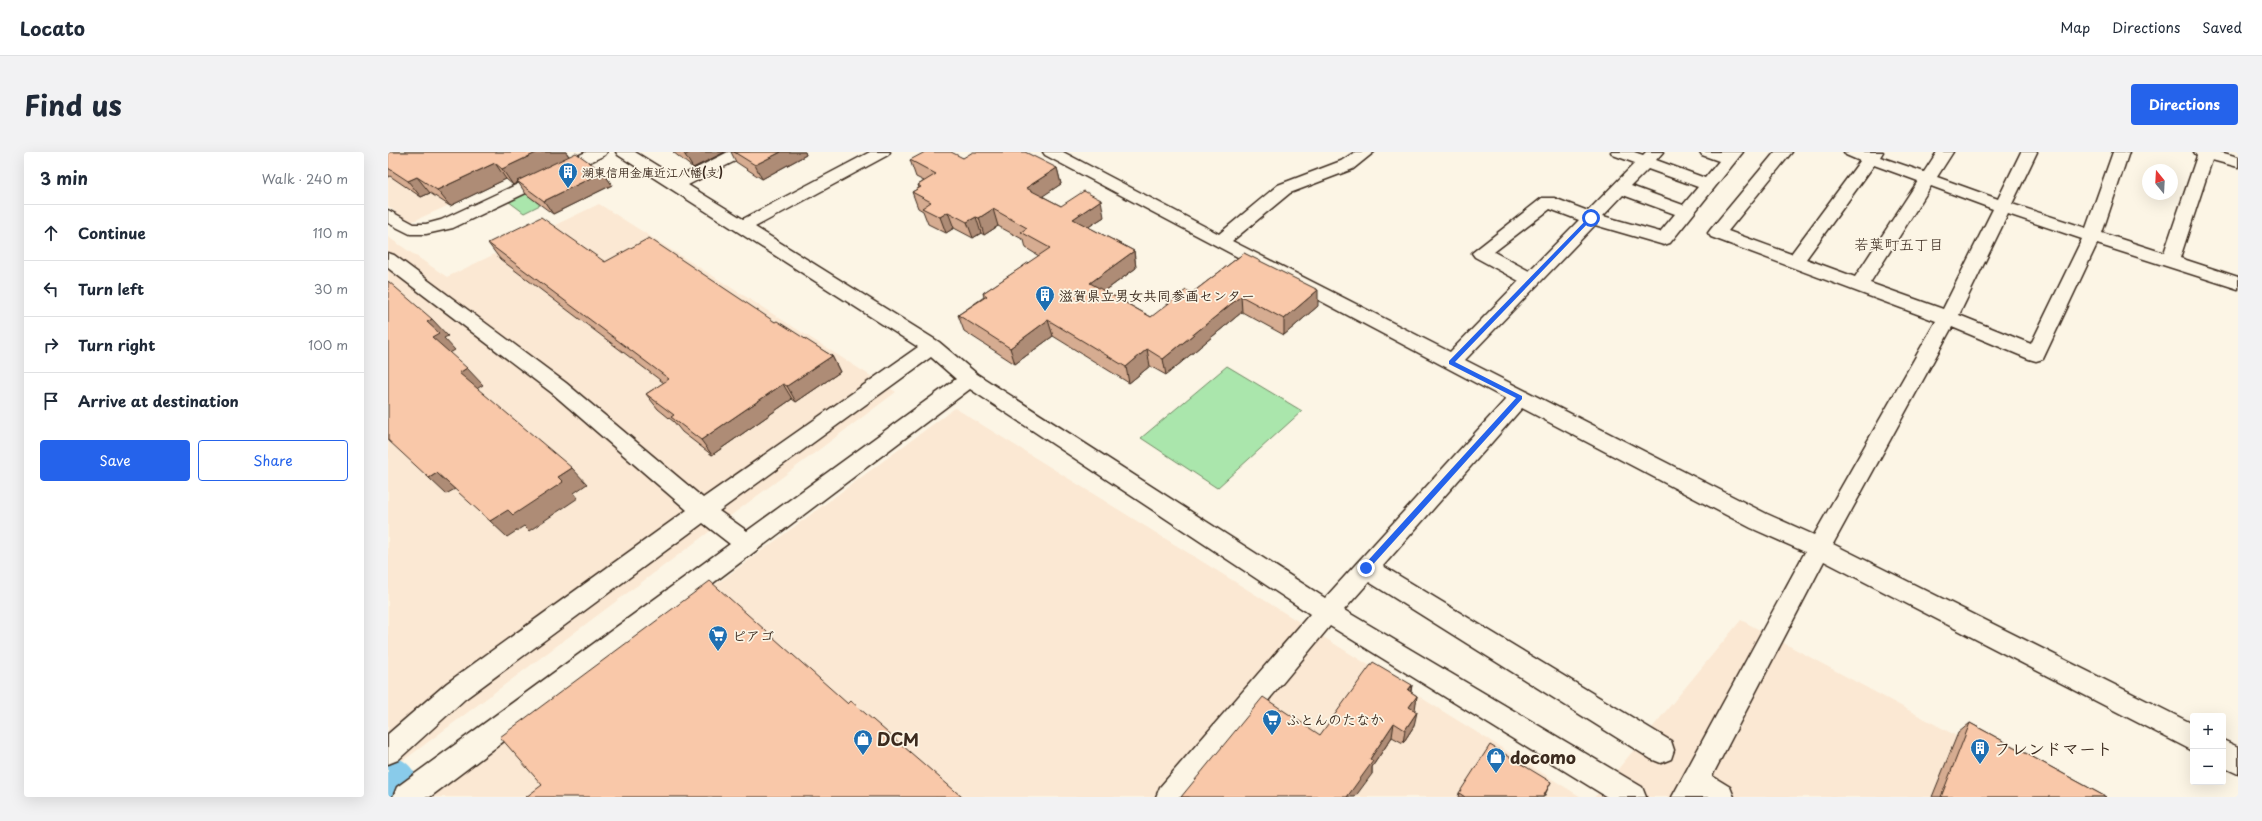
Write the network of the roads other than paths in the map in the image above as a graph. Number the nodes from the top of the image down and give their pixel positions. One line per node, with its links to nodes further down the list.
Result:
1 (599, 152): 25 (street)
2 (624, 152): 20 (street)
3 (741, 152): 20 (street)
4 (882, 152): 27 (street)
5 (1051, 152): 29 (street)
6 (1366, 152): 29 (street)
7 (1619, 152): 17 (street)
8 (1708, 152): 16 (street)
9 (1784, 152): 32 (street)
10 (1852, 152): 15 (street)
11 (1945, 152): 19 (street)
12 (2029, 152): 23 (street)
13 (2121, 152): 28 (street)
14 (2204, 153): 18 (street); 31 (street)
15 (1873, 155): 19 (street); 32 (street)
16 (1732, 156): 21 (street)
17 (1651, 157): 21 (street); 22 (street)
18 (2238, 162)
19 (1928, 180): 23 (street); 35 (street)
20 (676, 185): 27 (street)
21 (1708, 186): 24 (street)
22 (1620, 188): 24 (street); 26 (street)
23 (2004, 207): 28 (street); 36 (street)
24 (1686, 212): 26 (street)
25 (388, 215)
26 (1591, 218): 33 (street); 33 (street)
27 (742, 227): 37 (street)
28 (2092, 236): 31 (street); 36 (street)
29 (1220, 242): 38 (street)
30 (388, 259): 41 (street)
31 (2170, 261): 34 (street)
32 (1795, 262): 35 (street)
33 (1531, 280): 38 (street)
34 (2238, 283)
35 (1860, 285): 36 (street)
36 (1947, 318): 43 (street)
37 (932, 347): 39 (street); 41 (street)
38 (1451, 362): 40 (street)
39 (970, 378): 42 (street); 45 (street)
40 (1520, 397): 43 (street); 44 (street)
41 (703, 511): 42 (street); 48 (street)
42 (747, 544): 52 (street)
43 (1819, 548): 46 (street); 51 (street)
44 (1366, 568): 45 (street); 47 (street)
45 (1327, 612): 53 (street); 54 (street)
46 (2190, 736)
47 (1660, 750)
48 (388, 751)
49 (2226, 755): 50 (street)
50 (2238, 761)
51 (1691, 789): 55 (street)
52 (407, 797)
53 (1170, 797)
54 (1632, 797)
55 (1720, 797)

